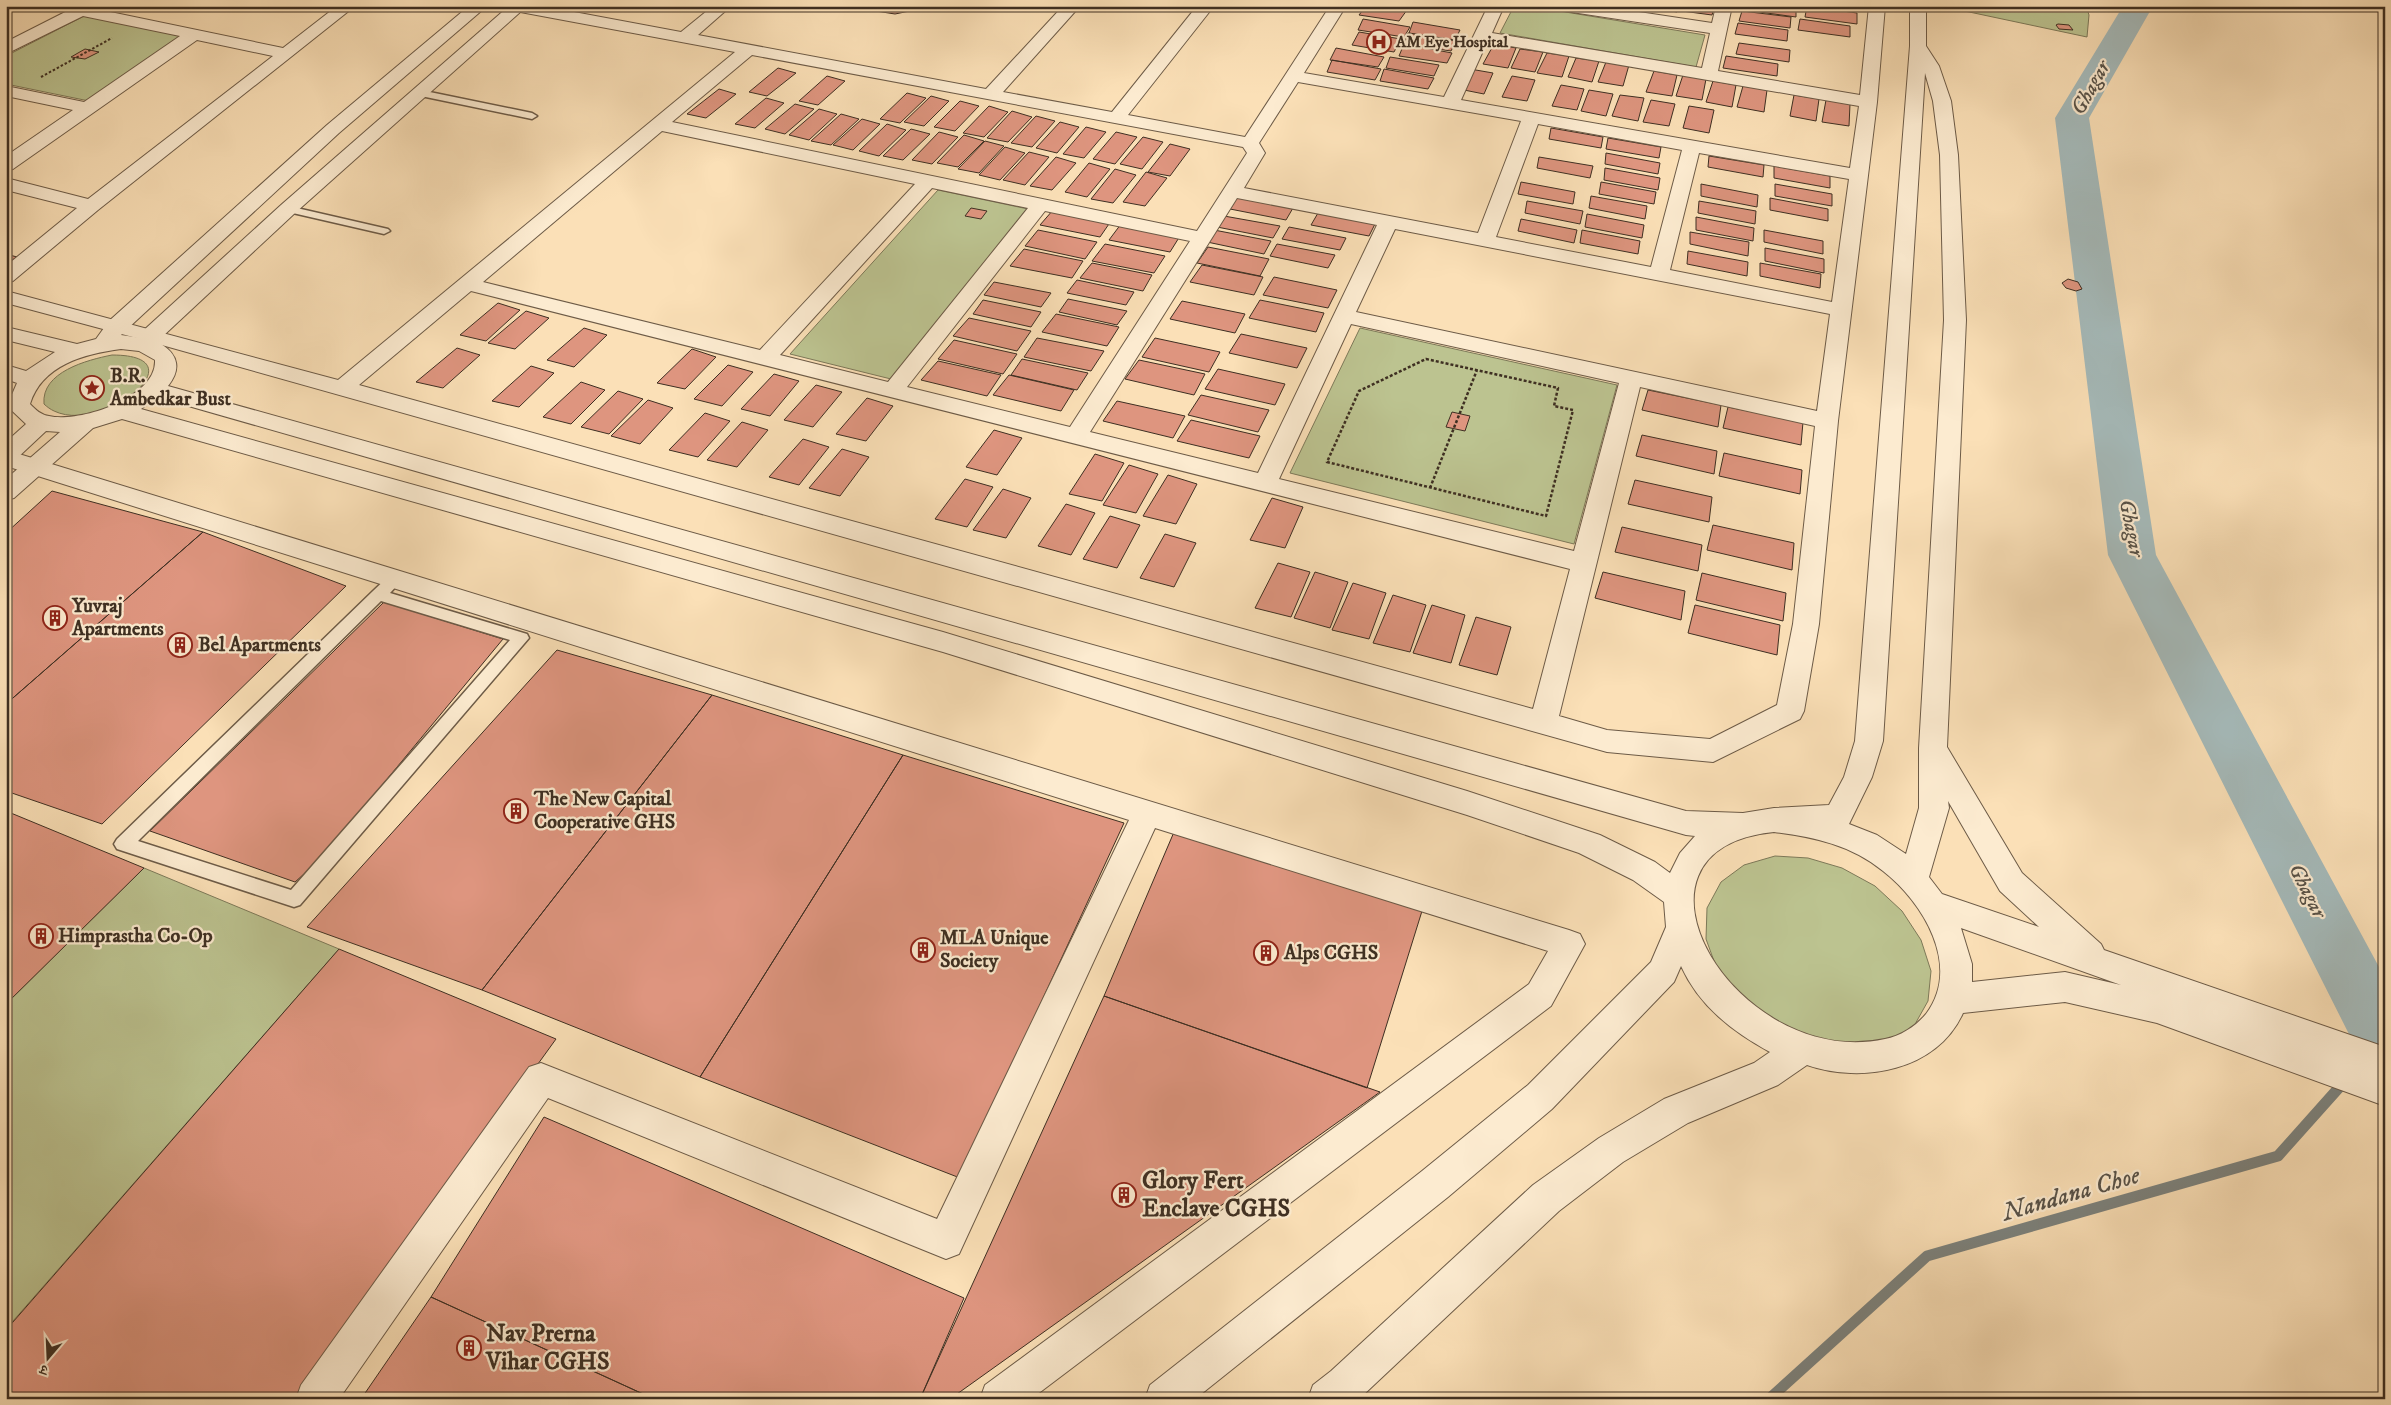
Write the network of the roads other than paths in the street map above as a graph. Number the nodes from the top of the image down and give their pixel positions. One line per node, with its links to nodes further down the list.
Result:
1 (347, 6): 21 (street)
2 (479, 6): 55 (street)
3 (517, 6): 17 (street); 25 (street)
4 (723, 6): 17 (street)
5 (1072, 6): 26 (street)
6 (1206, 6): 31 (street)
7 (1338, 6): 23 (street)
8 (1496, 6): 16 (street)
9 (1565, 6): 14 (street)
10 (1724, 6): 14 (street)
11 (1877, 6): 27 (street)
12 (1918, 6): 18 (street)
13 (86, 9): 15 (street); 19 (street)
14 (1719, 30): 22 (street)
15 (194, 34): 21 (street); 29 (street)
16 (1482, 36): 22 (street); 28 (street)
17 (684, 38): 20 (street)
18 (1918, 46): 77 (street); 79 (street)
19 (6, 49)
20 (748, 50): 26 (street); 33 (street)
21 (285, 53): 42 (street)
22 (1709, 75): 27 (street)
23 (1293, 76): 28 (street); 34 (street)
24 (10, 92): 29 (street)
25 (420, 93): 30 (lane); 43 (street)
26 (990, 95): 31 (street)
27 (1868, 102): 37 (street)
28 (1450, 104): 32 (street)
29 (86, 108): 36 (street)
30 (532, 116)
31 (1116, 118): 34 (street)
32 (1531, 118): 35 (street); 47 (street)
33 (658, 125): 38 (street); 50 (street)
34 (1250, 143): 40 (street)
35 (1692, 146): 37 (street); 48 (street)
36 (6, 165)
37 (1858, 175): 52 (street)
38 (928, 180): 41 (street); 58 (street)
39 (6, 184): 42 (street)
40 (1232, 191): 44 (street); 46 (street)
41 (1040, 204): 46 (street); 64 (street)
42 (91, 206): 49 (street)
43 (288, 209): 45 (lane); 56 (street)
44 (1388, 221): 47 (street); 53 (street)
45 (384, 231)
46 (1202, 238): 69 (street)
47 (1485, 240): 48 (street)
48 (1658, 274): 52 (street)
49 (6, 277)
50 (467, 284): 58 (street); 63 (street)
51 (6, 297): 55 (street)
52 (1841, 310): 66 (street)
53 (1344, 316): 60 (street); 72 (street)
54 (6, 333): 57 (street)
55 (110, 335): 56 (street); 57 (street)
56 (151, 340): 62 (street); 63 (street)
57 (77, 351): 61 (street)
58 (765, 358): 64 (street)
59 (6, 372): 61 (street)
60 (1631, 378): 66 (street); 74 (street)
61 (30, 379): 68 (street)
62 (154, 389): 65 (street); 80 (street)
63 (341, 389): 76 (street)
64 (893, 390): 69 (street)
65 (121, 411): 67 (street); 83 (street)
66 (1827, 421): 76 (street)
67 (86, 422): 68 (street); 71 (street)
68 (40, 424): 70 (street)
69 (1076, 436): 72 (street)
70 (6, 456): 71 (street)
71 (35, 466): 73 (street); 75 (street)
72 (1265, 483): 74 (street)
73 (6, 492)
74 (1584, 563): 76 (street)
75 (387, 587): 75 (lane); 78 (street)
76 (1543, 723)
77 (1933, 748): 81 (street); 84 (street)
78 (1147, 813): 89 (street); 90 (street)
79 (1774, 820): 80 (street); 81 (street)
80 (1742, 825): 83 (street)
81 (1913, 880): 82 (street)
82 (1933, 904): 84 (street); 85 (street)
83 (1680, 912): 86 (street); 91 (street)
84 (2099, 962): 87 (street)
85 (1954, 984): 86 (street); 88 (street)
86 (1802, 1049): 92 (street)
87 (2385, 1063)
88 (2385, 1090)
89 (315, 1399)
90 (999, 1399)
91 (1164, 1399)
92 (1327, 1399)

